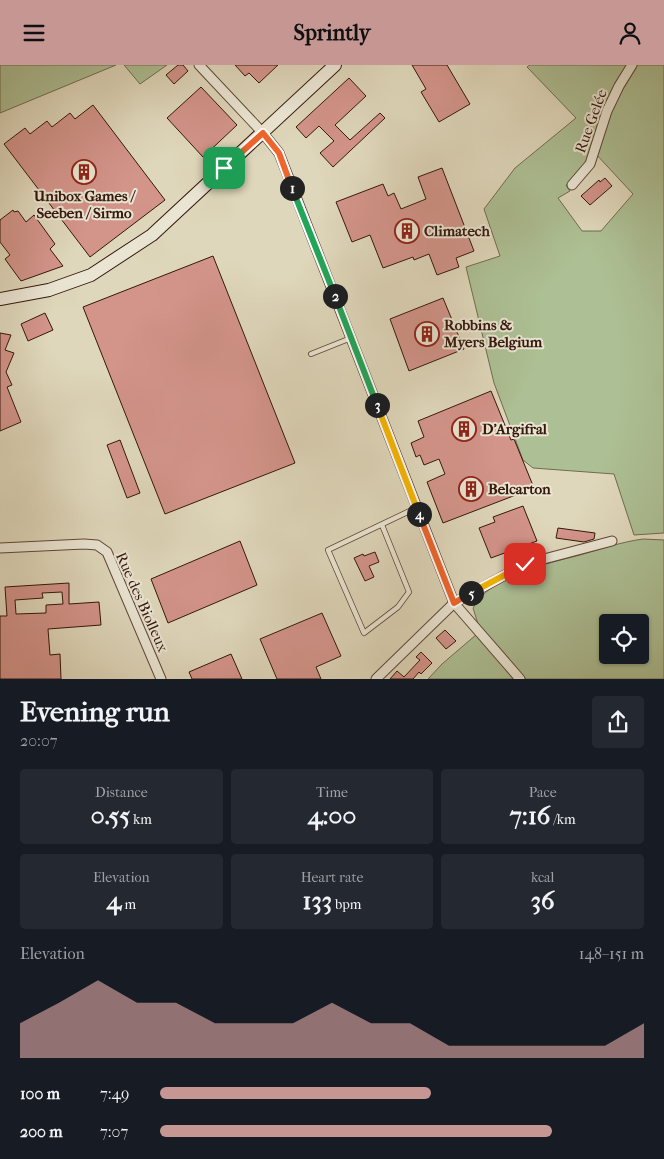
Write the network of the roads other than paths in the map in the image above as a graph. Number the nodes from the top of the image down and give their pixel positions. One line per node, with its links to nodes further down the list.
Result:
1 (199, 65): 4 (street)
2 (335, 65): 4 (street)
3 (632, 65): 5 (street, Rue Gelée)
4 (263, 133): 6 (street); 7 (street)
5 (572, 185)
6 (0, 299)
7 (351, 338): 8 (lane); 9 (street)
8 (310, 354)
9 (416, 508): 10 (lane); 13 (street)
10 (382, 525): 10 (lane)
11 (612, 541): 13 (street)
12 (0, 548): 14 (street, Rue des Biolleux)
13 (454, 603): 15 (street); 16 (street)
14 (161, 679)
15 (376, 679)
16 (520, 679)

